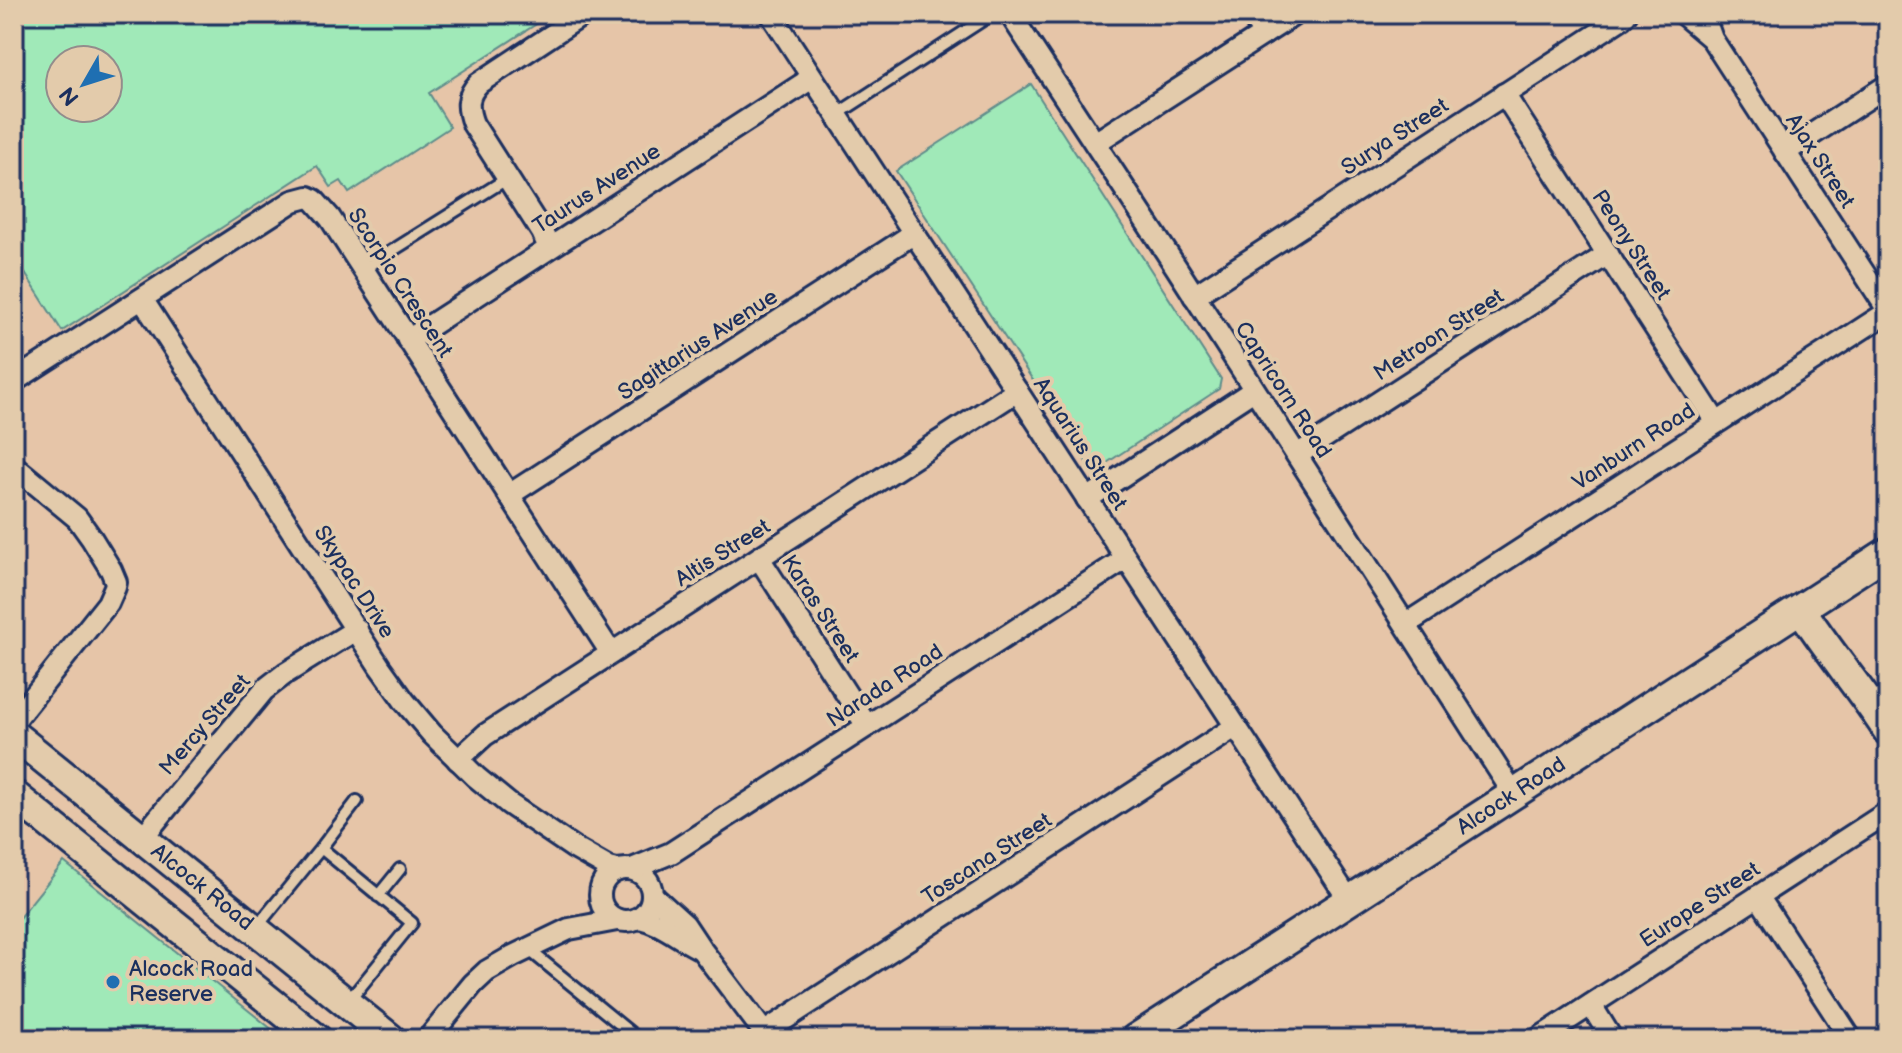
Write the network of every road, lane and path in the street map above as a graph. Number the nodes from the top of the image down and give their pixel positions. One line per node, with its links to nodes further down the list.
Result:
1 (584, 14): 18 (street)
2 (992, 14): 15 (lane)
3 (1010, 14): 16 (street, Capricorn Road)
4 (1251, 14): 10 (street)
5 (1295, 14): 10 (street)
6 (1683, 14): 11 (street, Ajax Street)
7 (1703, 14): 11 (street, Ajax Street)
8 (1628, 15): 14 (street, Surya Street)
9 (776, 16): 12 (street, Aquarius Street)
10 (1264, 34): 16 (street)
11 (1712, 39): 17 (street, Ajax Street)
12 (812, 78): 15 (street, Aquarius Street); 20 (street, Taurus Avenue)
13 (1888, 85): 17 (street)
14 (1504, 94): 21 (street, Peony Street); 23 (street, Surya Street)
15 (836, 115): 19 (street, Aquarius Street)
16 (1095, 143): 23 (street, Capricorn Road)
17 (1785, 152): 25 (street, Ajax Street)
18 (508, 178): 20 (street); 22 (lane)
19 (913, 234): 29 (street, Aquarius Street); 33 (street, Sagittarius Avenue)
20 (549, 248): 26 (street, Taurus Avenue)
21 (1608, 254): 30 (street, Peony Street); 31 (street, Metroon Street)
22 (363, 269): 24 (street, Scorpio Crescent); 26 (street, Scorpio Crescent)
23 (1194, 296): 28 (street, Capricorn Road)
24 (142, 299): 27 (street, Scorpio Crescent); 40 (street, Skypac Drive)
25 (1888, 311): 30 (street, Vanburn Road)
26 (408, 340): 33 (street, Scorpio Crescent)
27 (14, 381)
28 (1254, 390): 31 (street, Capricorn Road); 34 (street)
29 (1017, 391): 34 (street, Aquarius Street); 36 (street, Altis Street)
30 (1716, 422): 39 (street, Vanburn Road)
31 (1297, 455): 39 (street, Capricorn Road)
32 (14, 466): 42 (street)
33 (509, 495): 41 (street, Scorpio Crescent)
34 (1087, 499): 37 (street, Aquarius Street)
35 (1888, 552): 38 (street, Alcock Road)
36 (759, 558): 41 (street, Altis Street); 43 (street, Karas Street)
37 (1125, 559): 43 (street, Narada Road); 44 (street, Aquarius Street)
38 (1809, 604): 45 (street); 48 (street, Alcock Road)
39 (1406, 624): 48 (street, Capricorn Road)
40 (357, 629): 47 (street, Skypac Drive); 52 (street, Mercy Street)
41 (611, 653): 47 (street, Altis Street)
42 (14, 721)
43 (867, 726): 55 (street, Narada Road)
44 (1235, 727): 62 (street, Aquarius Street); 71 (street, Toscana Street)
45 (1888, 731)
46 (14, 735): 52 (street, Alcock Road)
47 (458, 760): 54 (street, Skypac Drive)
48 (1514, 794): 62 (street, Alcock Road)
49 (14, 795): 72 (street, Alcock Road)
50 (357, 801): 53 (lane)
51 (1888, 812): 61 (street, Europe Street)
52 (142, 838): 65 (street, Alcock Road)
53 (321, 848): 60 (lane); 65 (lane)
54 (574, 848): 57 (street, Skypac Drive); 59 (street, Skypac Drive)
55 (671, 853): 57 (street, Narada Road); 58 (street, Narada Road)
56 (400, 869): 60 (lane)
57 (624, 870): 58 (street); 59 (street)
58 (652, 893): 63 (street); 68 (street)
59 (600, 894): 64 (street); 66 (street)
60 (378, 896): 69 (lane)
61 (1758, 896): 70 (street, Europe Street); 79 (street)
62 (1349, 900): 76 (street, Alcock Road)
63 (640, 918): 64 (street); 68 (street)
64 (617, 920): 66 (street)
65 (255, 929): 69 (street, Alcock Road)
66 (569, 929): 67 (street)
67 (528, 949): 74 (street); 75 (lane)
68 (701, 949): 71 (street)
69 (347, 1004): 73 (street, Alcock Road)
70 (1591, 1005): 77 (street, Europe Street); 78 (street)
71 (767, 1035)
72 (317, 1039)
73 (391, 1039)
74 (428, 1039)
75 (638, 1039)
76 (1135, 1039)
77 (1538, 1039)
78 (1612, 1039)
79 (1851, 1039)

